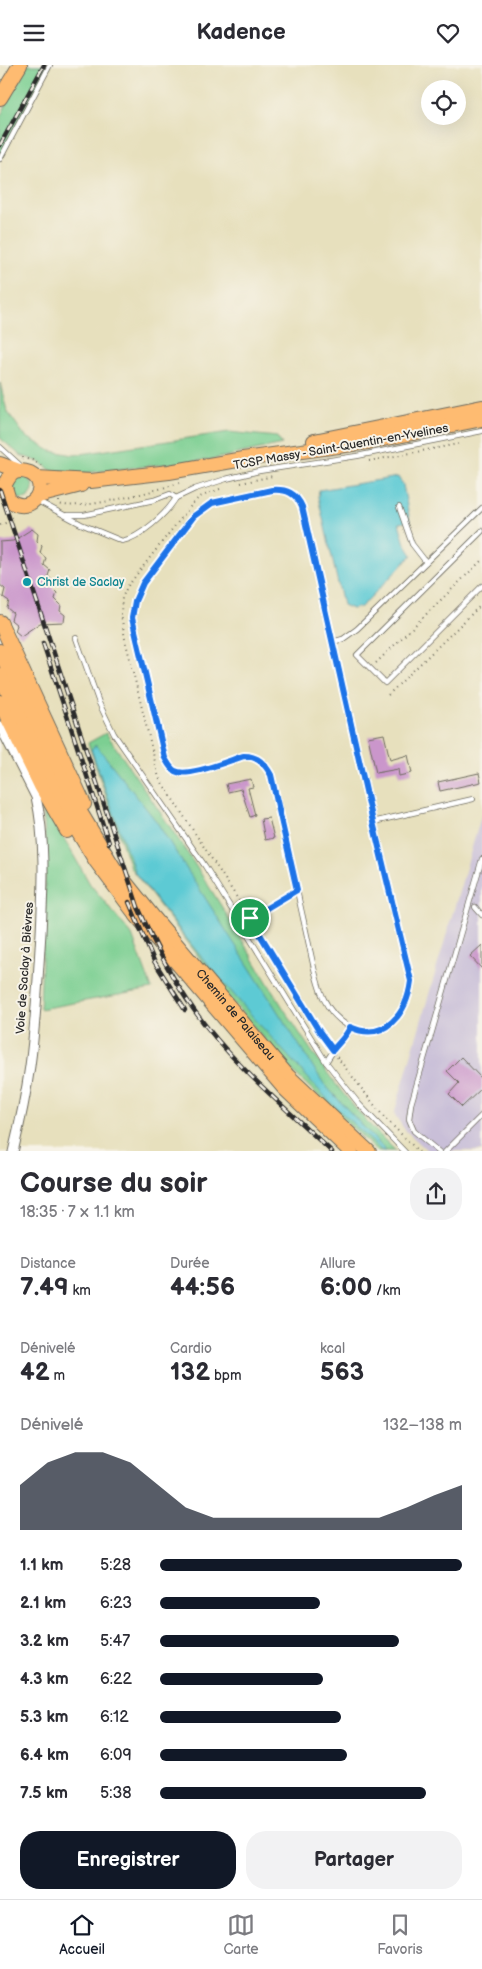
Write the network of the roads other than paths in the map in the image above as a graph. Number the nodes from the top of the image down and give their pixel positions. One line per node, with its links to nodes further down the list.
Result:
1 (20, 65): 3 (main road)
2 (50, 65): 4 (lane)
3 (0, 98)
4 (0, 159)
5 (482, 407): 9 (main road)
6 (482, 419): 9 (main road)
7 (482, 431): 15 (lane, TCSP Massy - Saint-Quentin-en-Yvelines)
8 (0, 447): 11 (lane)
9 (243, 459): 12 (main road)
10 (0, 464): 11 (main road)
11 (32, 469): 12 (main road); 13 (main road); 14 (main road)
12 (91, 481): 14 (main road)
13 (2, 488): 16 (main road)
14 (36, 498): 16 (main road); 19 (lane)
15 (176, 498): 19 (lane); 19 (lane)
16 (6, 503)
17 (398, 507): 21 (lane)
18 (482, 509): 21 (lane)
19 (64, 515)
20 (482, 531): 22 (lane)
21 (426, 562): 25 (lane)
22 (482, 586)
23 (0, 622): 33 (main road)
24 (76, 638): 40 (lane)
25 (332, 642): 31 (lane); 34 (lane)
26 (0, 651): 33 (main road)
27 (0, 675): 37 (main road)
28 (0, 701): 37 (main road)
29 (0, 726): 42 (street, Voie de Saclay à Bièvres)
30 (473, 799): 31 (lane)
31 (373, 822): 39 (lane)
32 (482, 859): 46 (lane)
33 (114, 867): 44 (main road, Chemin de Palaiseau)
34 (297, 890): 38 (lane); 39 (lane)
35 (475, 907): 36 (lane)
36 (482, 915)
37 (137, 916): 43 (main road, Chemin de Palaiseau)
38 (250, 918)
39 (350, 1027): 40 (lane)
40 (326, 1062): 45 (lane)
41 (482, 1115): 47 (lane)
42 (13, 1151)
43 (351, 1151)
44 (369, 1151)
45 (405, 1151)
46 (439, 1151)
47 (445, 1151)

